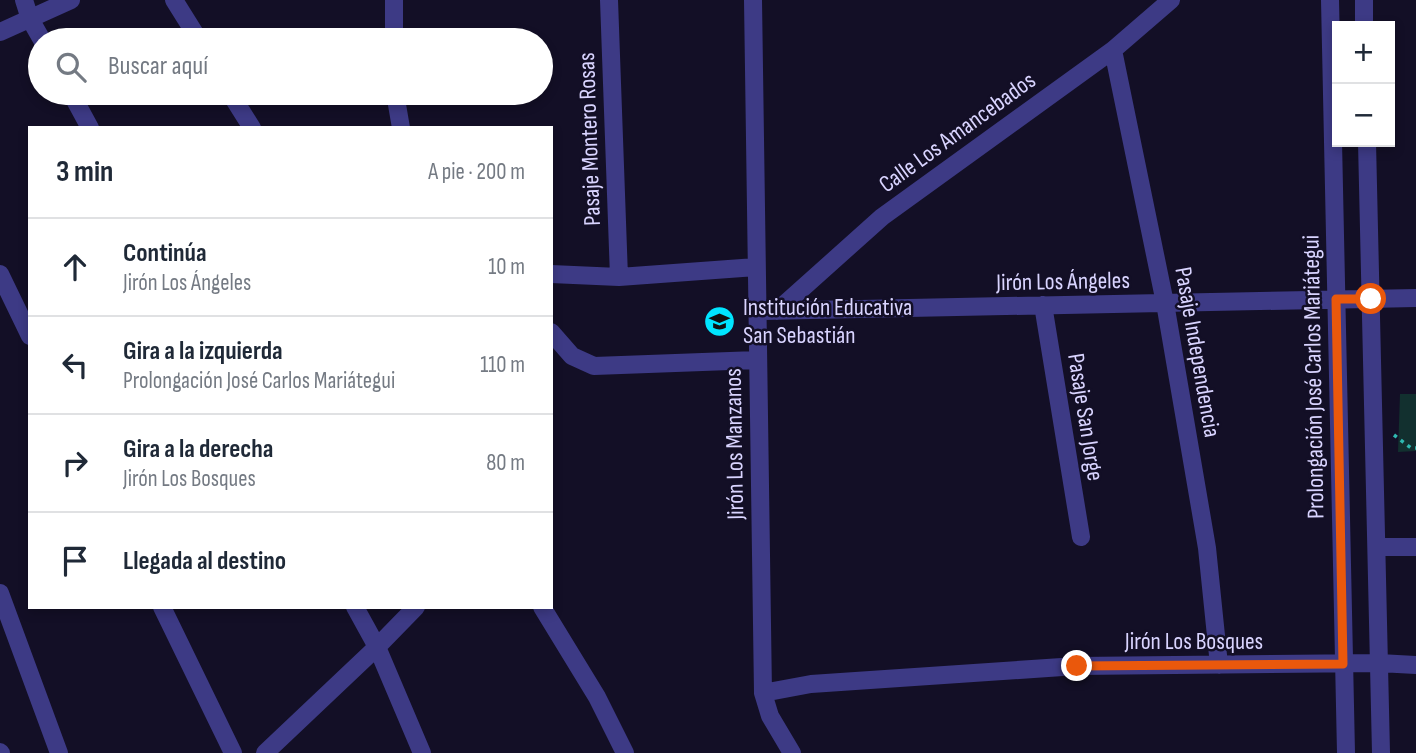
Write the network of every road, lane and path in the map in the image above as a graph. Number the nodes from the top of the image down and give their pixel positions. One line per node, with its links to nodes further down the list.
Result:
1 (24, 0): 10 (street)
2 (71, 0): 10 (street)
3 (174, 0): 13 (street)
4 (394, 0): 14 (street)
5 (609, 0): 27 (street, Pasaje Montero Rosas)
6 (753, 0): 24 (street, Jirón Los Manzanos)
7 (1171, 0): 16 (street, Calle Los Amancebados)
8 (1330, 0): 29 (street, Prolongación José Carlos Mariátegui)
9 (1364, 0): 11 (street)
10 (30, 19): 12 (street); 15 (street)
11 (1364, 21)
12 (35, 28)
13 (192, 28)
14 (394, 28)
15 (0, 32)
16 (1113, 50): 31 (street, Pasaje Independencia); 34 (street, Calle Los Amancebados)
17 (78, 105): 20 (street)
18 (238, 105): 21 (street)
19 (397, 105): 22 (street)
20 (89, 126)
21 (251, 126)
22 (401, 126)
23 (1367, 147): 30 (street)
24 (756, 267): 27 (street); 33 (street, Jirón Los Manzanos)
25 (553, 274): 27 (street)
26 (0, 275): 35 (street)
27 (619, 277)
28 (1416, 298): 30 (street, Jirón Los Ángeles)
29 (1336, 299): 30 (street, Jirón Los Ángeles); 31 (street, Jirón Los Ángeles); 48 (street, Prolongación José Carlos Mariátegui)
30 (1371, 299): 39 (street)
31 (1165, 303): 32 (street, Jirón Los Ángeles); 49 (street, Pasaje Independencia)
32 (1043, 305): 34 (street, Jirón Los Ángeles); 38 (street, Pasaje San Jorge)
33 (756, 311): 34 (street, Jirón Los Ángeles); 37 (street, Jirón Los Manzanos)
34 (777, 311)
35 (28, 332)
36 (553, 334): 37 (street)
37 (757, 360): 51 (street, Jirón Los Manzanos)
38 (1081, 537)
39 (1377, 547): 40 (street); 47 (street)
40 (1416, 547)
41 (0, 593): 52 (street)
42 (163, 609): 53 (street)
43 (356, 609): 46 (street)
44 (414, 609): 46 (street)
45 (543, 609): 56 (street)
46 (377, 647): 54 (street); 55 (street)
47 (1379, 663): 48 (street, Jirón Los Bosques); 50 (street, Jirón Los Bosques); 59 (street)
48 (1343, 664): 49 (street, Jirón Los Bosques); 58 (street, Prolongación José Carlos Mariátegui)
49 (1219, 665): 51 (street, Jirón Los Bosques)
50 (1416, 665)
51 (763, 693): 57 (street, Jirón Los Manzanos)
52 (58, 753)
53 (233, 753)
54 (265, 753)
55 (422, 753)
56 (625, 753)
57 (792, 753)
58 (1346, 753)
59 (1381, 753)

